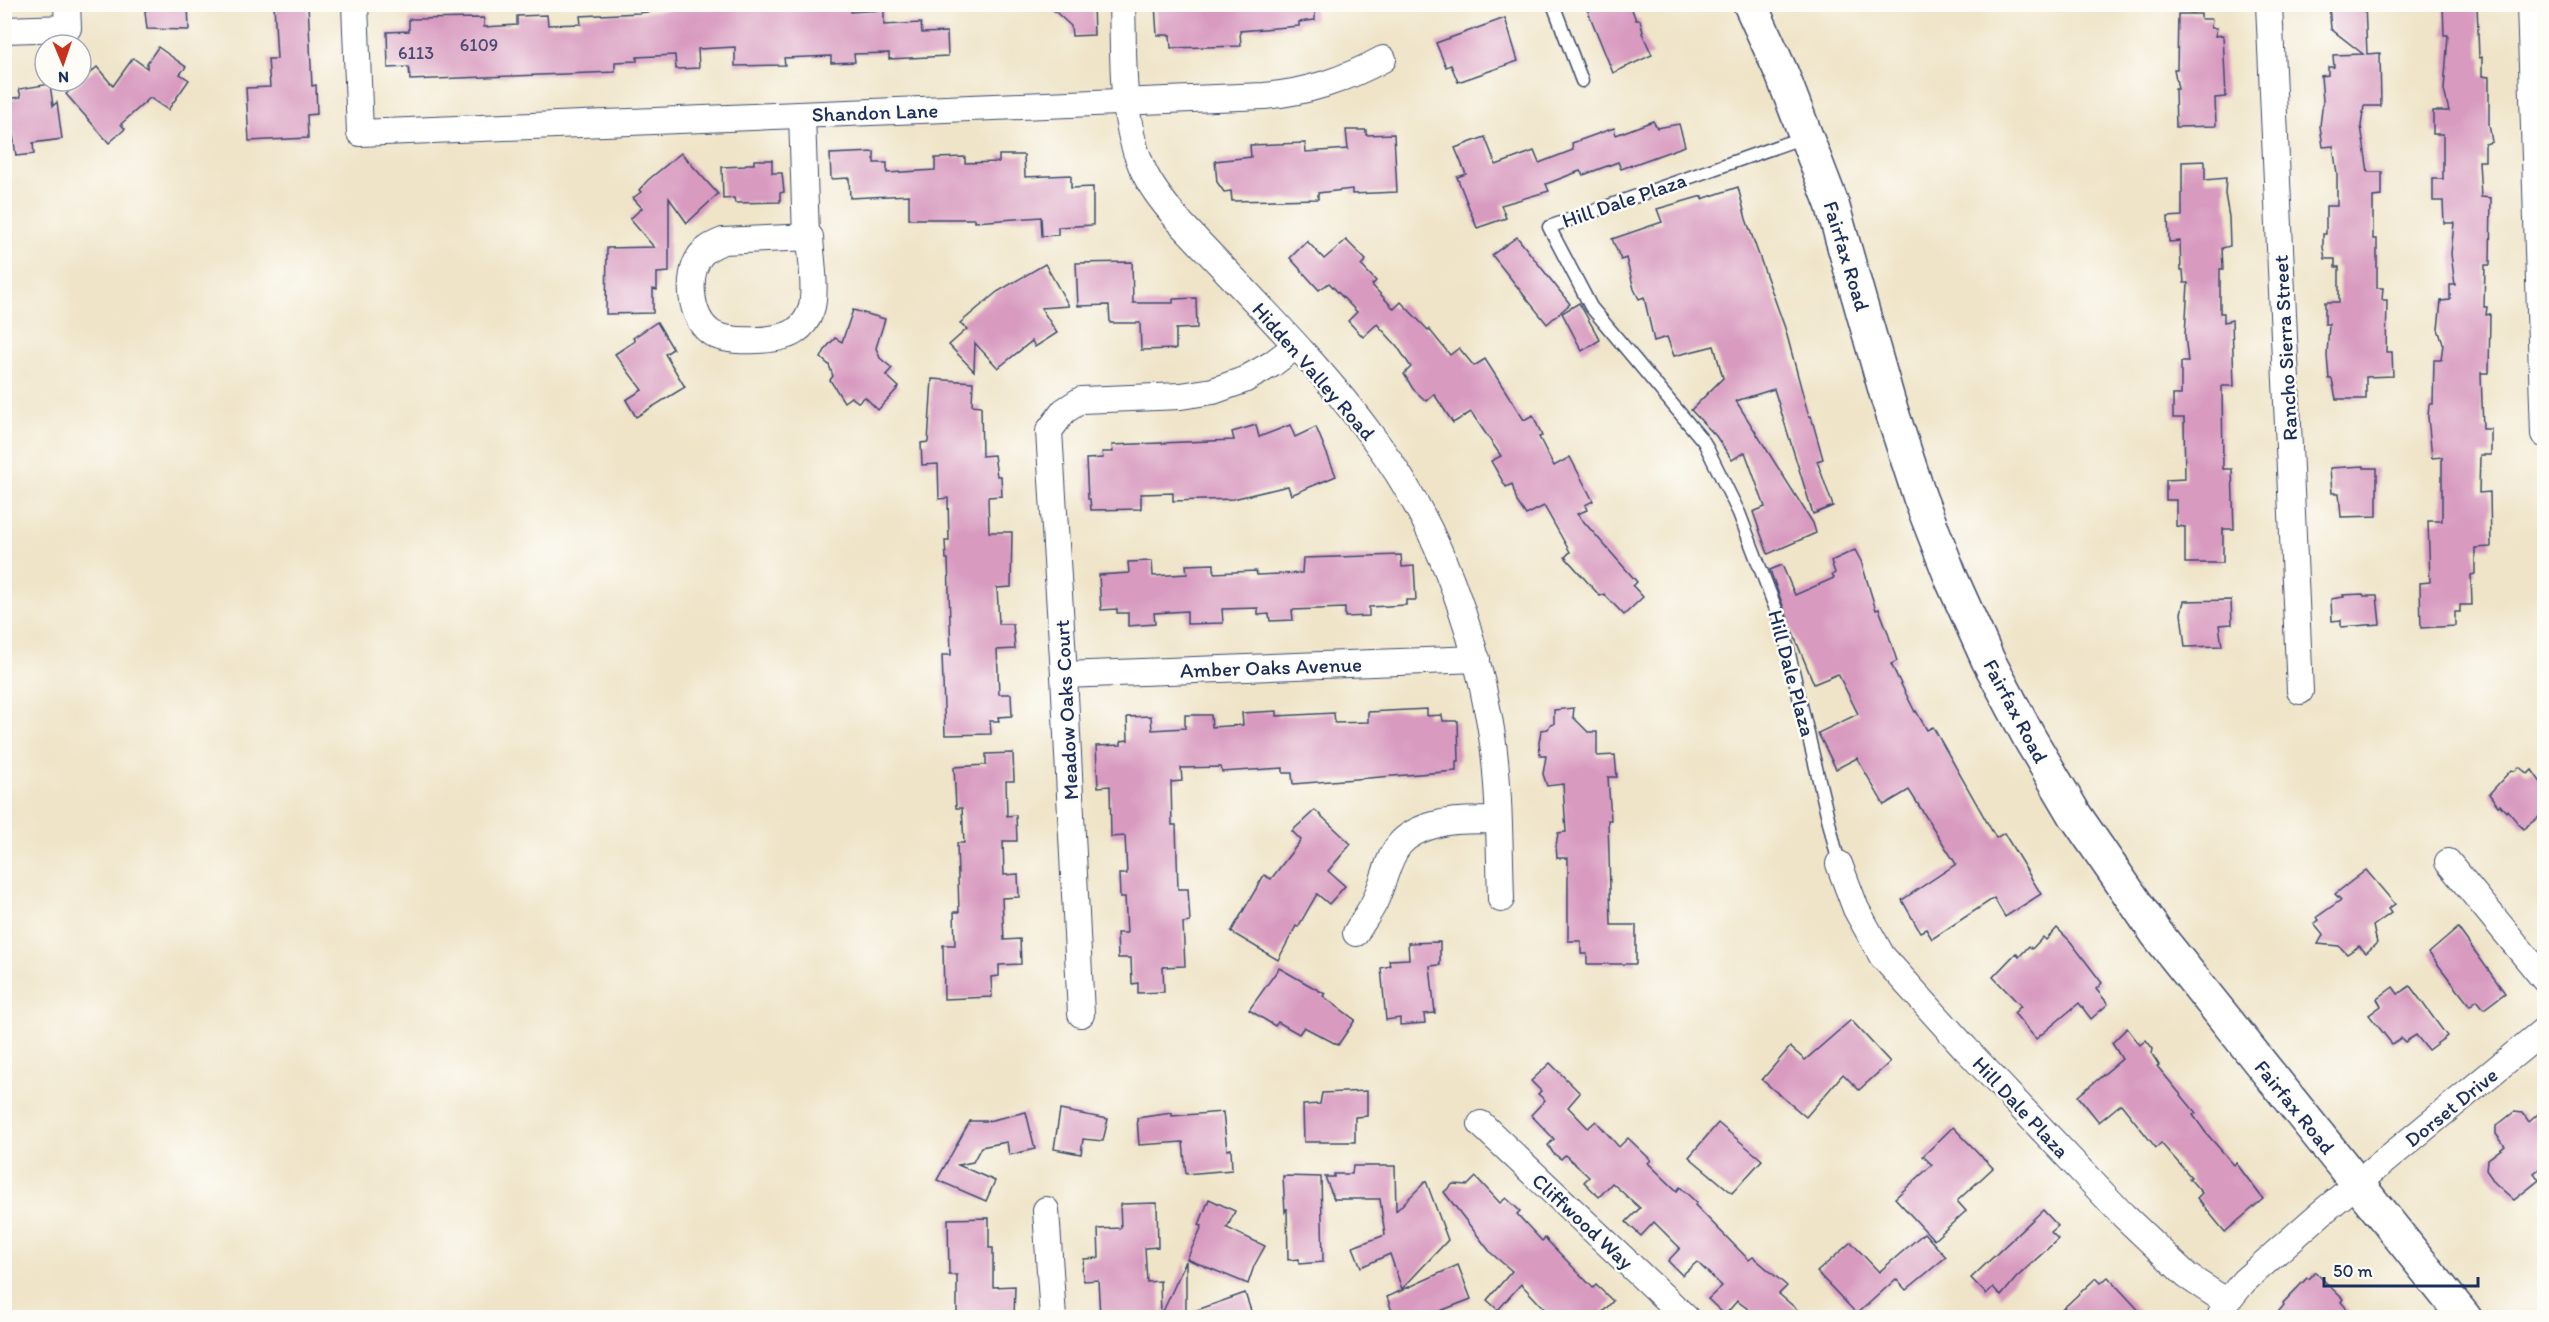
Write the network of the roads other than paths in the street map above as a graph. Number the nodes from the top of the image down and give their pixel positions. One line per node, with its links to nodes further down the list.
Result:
1 (355, 4): 12 (street, Shandon Lane)
2 (1122, 4): 11 (street, Hidden Valley Road)
3 (1553, 4): 10 (lane)
4 (1750, 4): 13 (main road, Fairfax Road)
5 (2270, 4): 19 (street, Rancho Sierra Street)
6 (2530, 4): 16 (street)
7 (68, 16): 8 (street)
8 (4, 30)
9 (1383, 59): 11 (street, Shandon Lane)
10 (1582, 81)
11 (1126, 102): 12 (street, Shandon Lane); 15 (street, Hidden Valley Road)
12 (802, 115): 14 (street)
13 (1808, 135): 22 (lane, Hill Dale Plaza); 29 (main road, Fairfax Road)
14 (806, 237): 14 (street)
15 (1296, 346): 17 (street, Hidden Valley Road); 18 (street, Meadow Oaks Court)
16 (2544, 434)
17 (1477, 660): 18 (street, Amber Oaks Avenue); 20 (street, Hidden Valley Road)
18 (1064, 675): 26 (street, Meadow Oaks Court)
19 (2300, 690)
20 (1498, 820): 23 (street, Hidden Valley Road); 24 (street)
21 (2448, 862): 25 (street)
22 (1839, 864): 31 (street, Hill Dale Plaza)
23 (1501, 899)
24 (1356, 933)
25 (2544, 979)
26 (1081, 1014)
27 (2544, 1030): 29 (street, Dorset Drive)
28 (1481, 1124): 32 (street, Cliffwood Way)
29 (2356, 1184): 31 (street, Dorset Drive); 34 (main road, Fairfax Road)
30 (1046, 1210): 33 (street)
31 (2223, 1310)
32 (1672, 1313)
33 (1053, 1317)
34 (2465, 1317)

